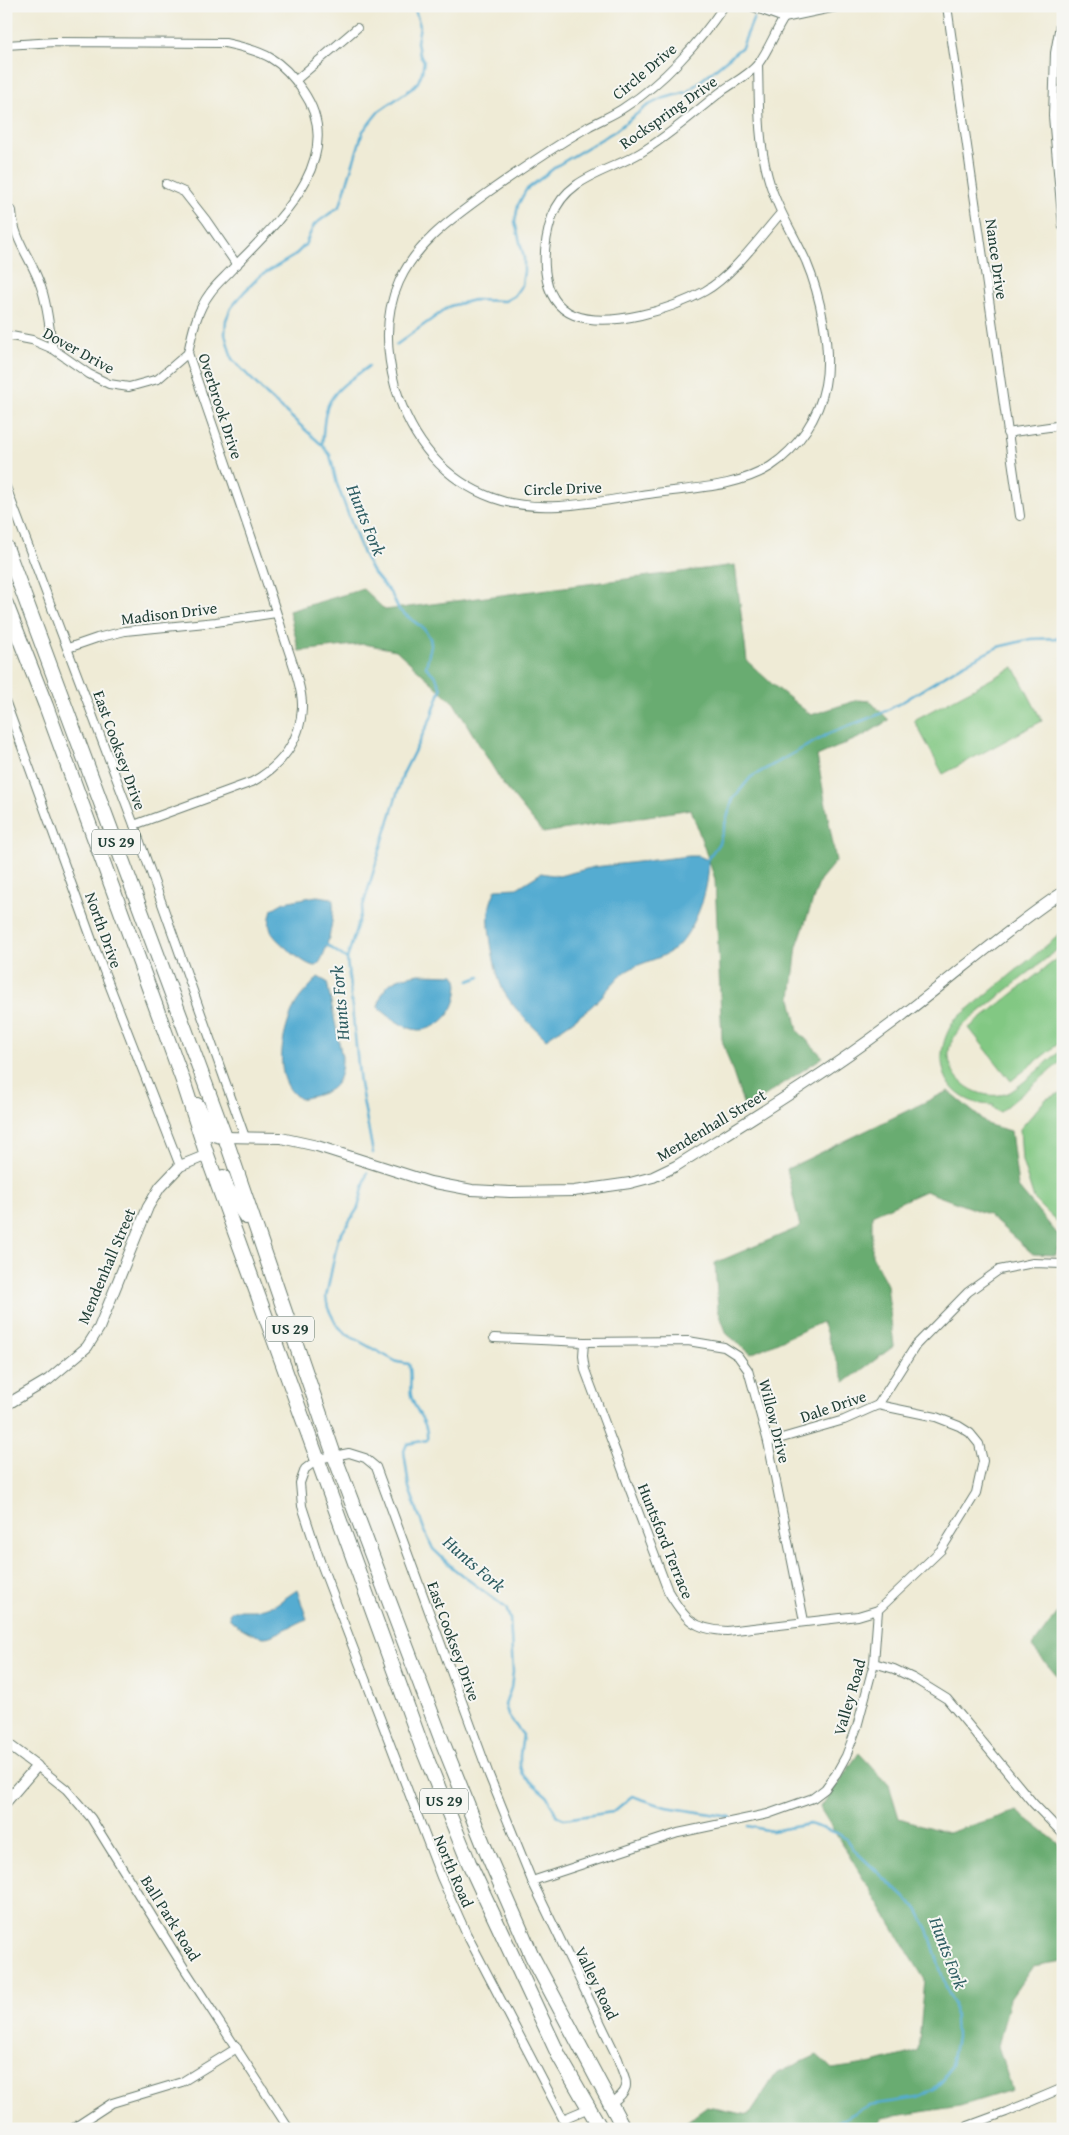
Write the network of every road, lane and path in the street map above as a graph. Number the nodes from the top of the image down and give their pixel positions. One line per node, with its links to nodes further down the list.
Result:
1 (724, 6): 13 (street, Circle Drive)
2 (751, 6): 6 (street)
3 (841, 6): 6 (street)
4 (946, 6): 20 (street, Nance Drive)
5 (1063, 8): 14 (street)
6 (784, 18): 9 (street, Rockspring Drive)
7 (357, 28): 10 (street)
8 (6, 45): 10 (street, Overbrook Drive)
9 (758, 64): 13 (street, Circle Drive); 13 (street, Rockspring Drive)
10 (296, 80): 15 (street, Overbrook Drive)
11 (166, 184): 15 (street)
12 (12, 211): 17 (street)
13 (781, 213)
14 (1063, 227)
15 (237, 265): 18 (street, Overbrook Drive)
16 (6, 335): 17 (street, Dover Drive)
17 (52, 349): 18 (street, Dover Drive)
18 (188, 354): 25 (street, Overbrook Drive)
19 (1063, 425): 20 (street)
20 (1008, 433): 22 (street, Nance Drive)
21 (6, 487): 26 (street, East Cooksey Drive)
22 (1020, 516)
23 (6, 547): 31 (highway, US 29)
24 (6, 604): 30 (highway, US 29)
25 (276, 612): 26 (street, Madison Drive); 28 (street, Overbrook Drive)
26 (68, 648): 28 (street, East Cooksey Drive)
27 (6, 703): 34 (street, North Drive)
28 (134, 825): 32 (street, East Cooksey Drive)
29 (1063, 892): 32 (street, Mendenhall Street)
30 (183, 1081): 31 (highway); 33 (highway, US 29)
31 (225, 1137): 32 (street, Mendenhall Street); 35 (highway, US 29)
32 (245, 1137)
33 (206, 1155): 34 (street, Mendenhall Street); 35 (highway); 43 (highway, US 29)
34 (180, 1166): 39 (street, Mendenhall Street)
35 (258, 1234): 42 (highway, US 29)
36 (1063, 1264): 40 (street)
37 (494, 1338): 38 (street, Willow Drive)
38 (584, 1342): 41 (street, Willow Drive); 45 (street, Huntsford Terrace)
39 (6, 1405)
40 (878, 1405): 41 (street, Dale Drive); 44 (street)
41 (768, 1442): 45 (street, Willow Drive)
42 (334, 1455): 43 (street, East Cooksey Drive); 51 (street, East Cooksey Drive); 54 (highway, US 29)
43 (318, 1459): 55 (highway, US 29); 55 (street, North Road)
44 (878, 1610): 45 (street, Huntsford Terrace); 46 (street, Valley Road)
45 (804, 1621)
46 (874, 1663): 50 (street); 51 (street, Valley Road)
47 (6, 1743): 48 (street, Ball Park Road)
48 (37, 1766): 49 (street); 52 (street, Ball Park Road)
49 (6, 1802)
50 (1063, 1834)
51 (532, 1881): 54 (street, Valley Road)
52 (237, 2048): 57 (street); 58 (street, Ball Park Road)
53 (1063, 2088): 56 (street)
54 (610, 2104): 60 (highway, US 29)
55 (589, 2108): 59 (highway, US 29)
56 (968, 2126)
57 (72, 2129)
58 (289, 2129)
59 (601, 2129)
60 (624, 2129)

